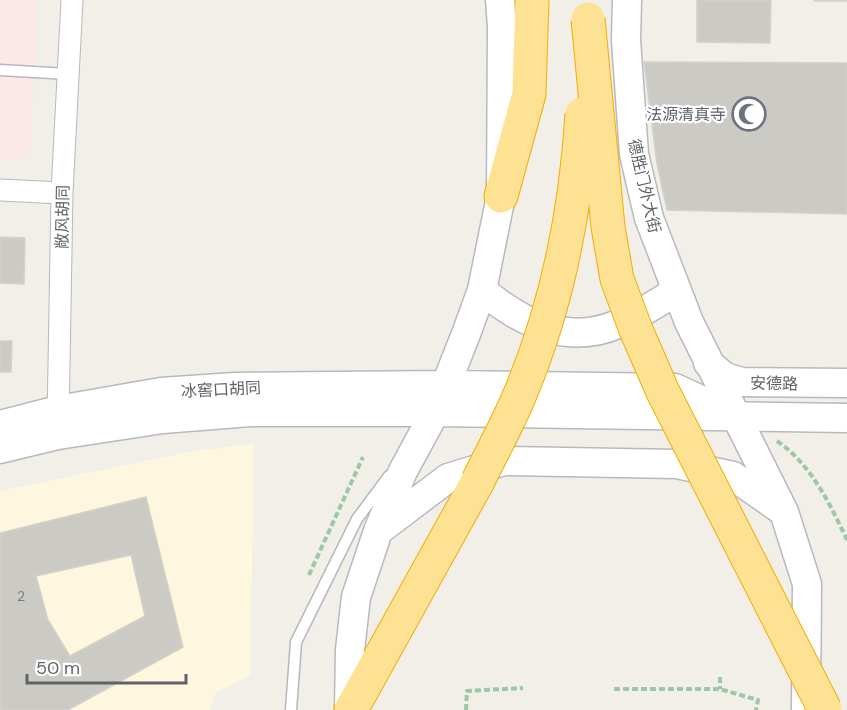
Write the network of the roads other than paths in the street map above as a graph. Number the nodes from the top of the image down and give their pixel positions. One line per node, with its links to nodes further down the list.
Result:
1 (72, 0): 7 (street, 敞风胡同)
2 (500, 0): 10 (street)
3 (532, 0): 10 (highway)
4 (627, 0): 12 (street, 德胜门外大街)
5 (588, 9): 25 (highway, bridge); 27 (highway, bridge)
6 (0, 70): 7 (lane)
7 (68, 74): 9 (street, 敞风胡同)
8 (0, 190): 9 (street)
9 (62, 193): 19 (street, 敞风胡同)
10 (501, 196): 11 (street)
11 (482, 290): 12 (street); 15 (street)
12 (675, 292): 13 (street, 德胜门外大街)
13 (708, 363): 14 (street, 安德路); 17 (street, 德胜门外大街)
14 (847, 383)
15 (446, 385): 16 (street); 17 (street, 冰窖口胡同); 19 (street, 冰窖口胡同)
16 (435, 412): 17 (street, 冰窖口胡同); 19 (street, 冰窖口胡同); 23 (street); 24 (lane)
17 (736, 417): 18 (street, 安德路); 22 (street, 德胜门外大街)
18 (847, 418)
19 (58, 422): 20 (street, 冰窖口胡同); 21 (street, 冰窖口胡同)
20 (0, 424)
21 (0, 449)
22 (784, 512): 23 (street); 26 (street, 德胜门外大街, bridge)
23 (378, 531): 25 (street)
24 (291, 710)
25 (350, 710)
26 (806, 710)
27 (825, 710)

